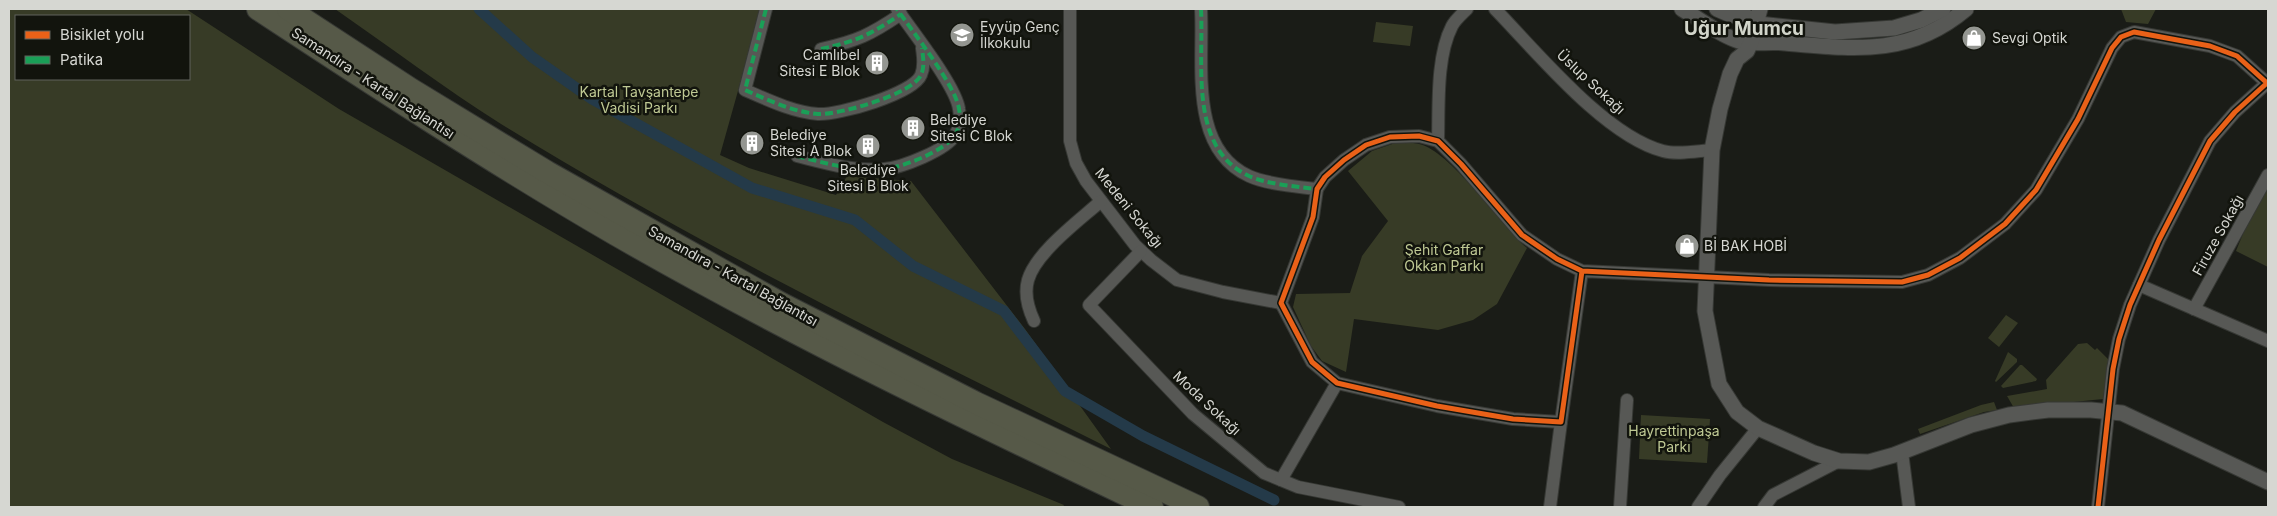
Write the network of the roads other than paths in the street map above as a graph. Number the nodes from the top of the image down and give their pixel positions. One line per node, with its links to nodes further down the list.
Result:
1 (239, 9): 23 (highway)
2 (258, 9): 23 (highway, Samandıra - Kartal Bağlantısı)
3 (288, 9): 23 (highway, Samandıra - Kartal Bağlantısı)
4 (305, 9): 23 (highway)
5 (766, 9): 19 (street)
6 (1070, 9): 29 (street, Medeni Sokağı)
7 (1201, 9): 28 (street)
8 (1467, 9): 24 (street)
9 (1495, 9): 25 (street, Üslup Sokağı)
10 (1682, 9): 17 (street)
11 (1717, 9): 15 (street)
12 (1943, 9): 16 (street)
13 (1966, 9): 18 (street)
14 (899, 11): 19 (street); 20 (street)
15 (1745, 13): 16 (street); 17 (street)
16 (1758, 16): 18 (street)
17 (1730, 36): 18 (street); 21 (street)
18 (1751, 42): 21 (street)
19 (922, 46): 26 (street)
20 (821, 49)
21 (1737, 59): 25 (street)
22 (2267, 83): 32 (street); 33 (street)
23 (405, 95): 47 (highway, Samandıra - Kartal Bağlantısı); 48 (highway, Samandıra - Kartal Bağlantısı)
24 (1438, 141): 28 (street); 31 (street)
25 (1712, 150): 32 (street)
26 (797, 156)
27 (2268, 175): 35 (street, Firuze Sokağı)
28 (1317, 188): 34 (street)
29 (1101, 201): 30 (street, Medeni Sokağı); 36 (street)
30 (1141, 251): 34 (street, Medeni Sokağı); 45 (street, Moda Sokağı)
31 (1582, 271): 32 (street); 41 (street)
32 (1707, 277): 42 (street)
33 (2139, 285): 35 (street); 40 (street)
34 (1281, 303): 38 (street)
35 (2194, 309): 37 (street)
36 (1034, 321)
37 (2268, 341)
38 (1337, 383): 41 (street); 45 (street)
39 (1627, 400): 51 (street)
40 (2107, 412): 43 (street); 46 (street); 55 (street)
41 (1561, 422): 50 (street)
42 (1758, 428): 44 (street); 52 (street)
43 (1902, 452): 44 (street); 54 (street)
44 (1839, 461): 53 (street)
45 (1281, 480): 49 (street, Moda Sokağı)
46 (2268, 482)
47 (1152, 507)
48 (1198, 507)
49 (1399, 507)
50 (1550, 507)
51 (1620, 507)
52 (1698, 507)
53 (1764, 507)
54 (1909, 507)
55 (2098, 507)

